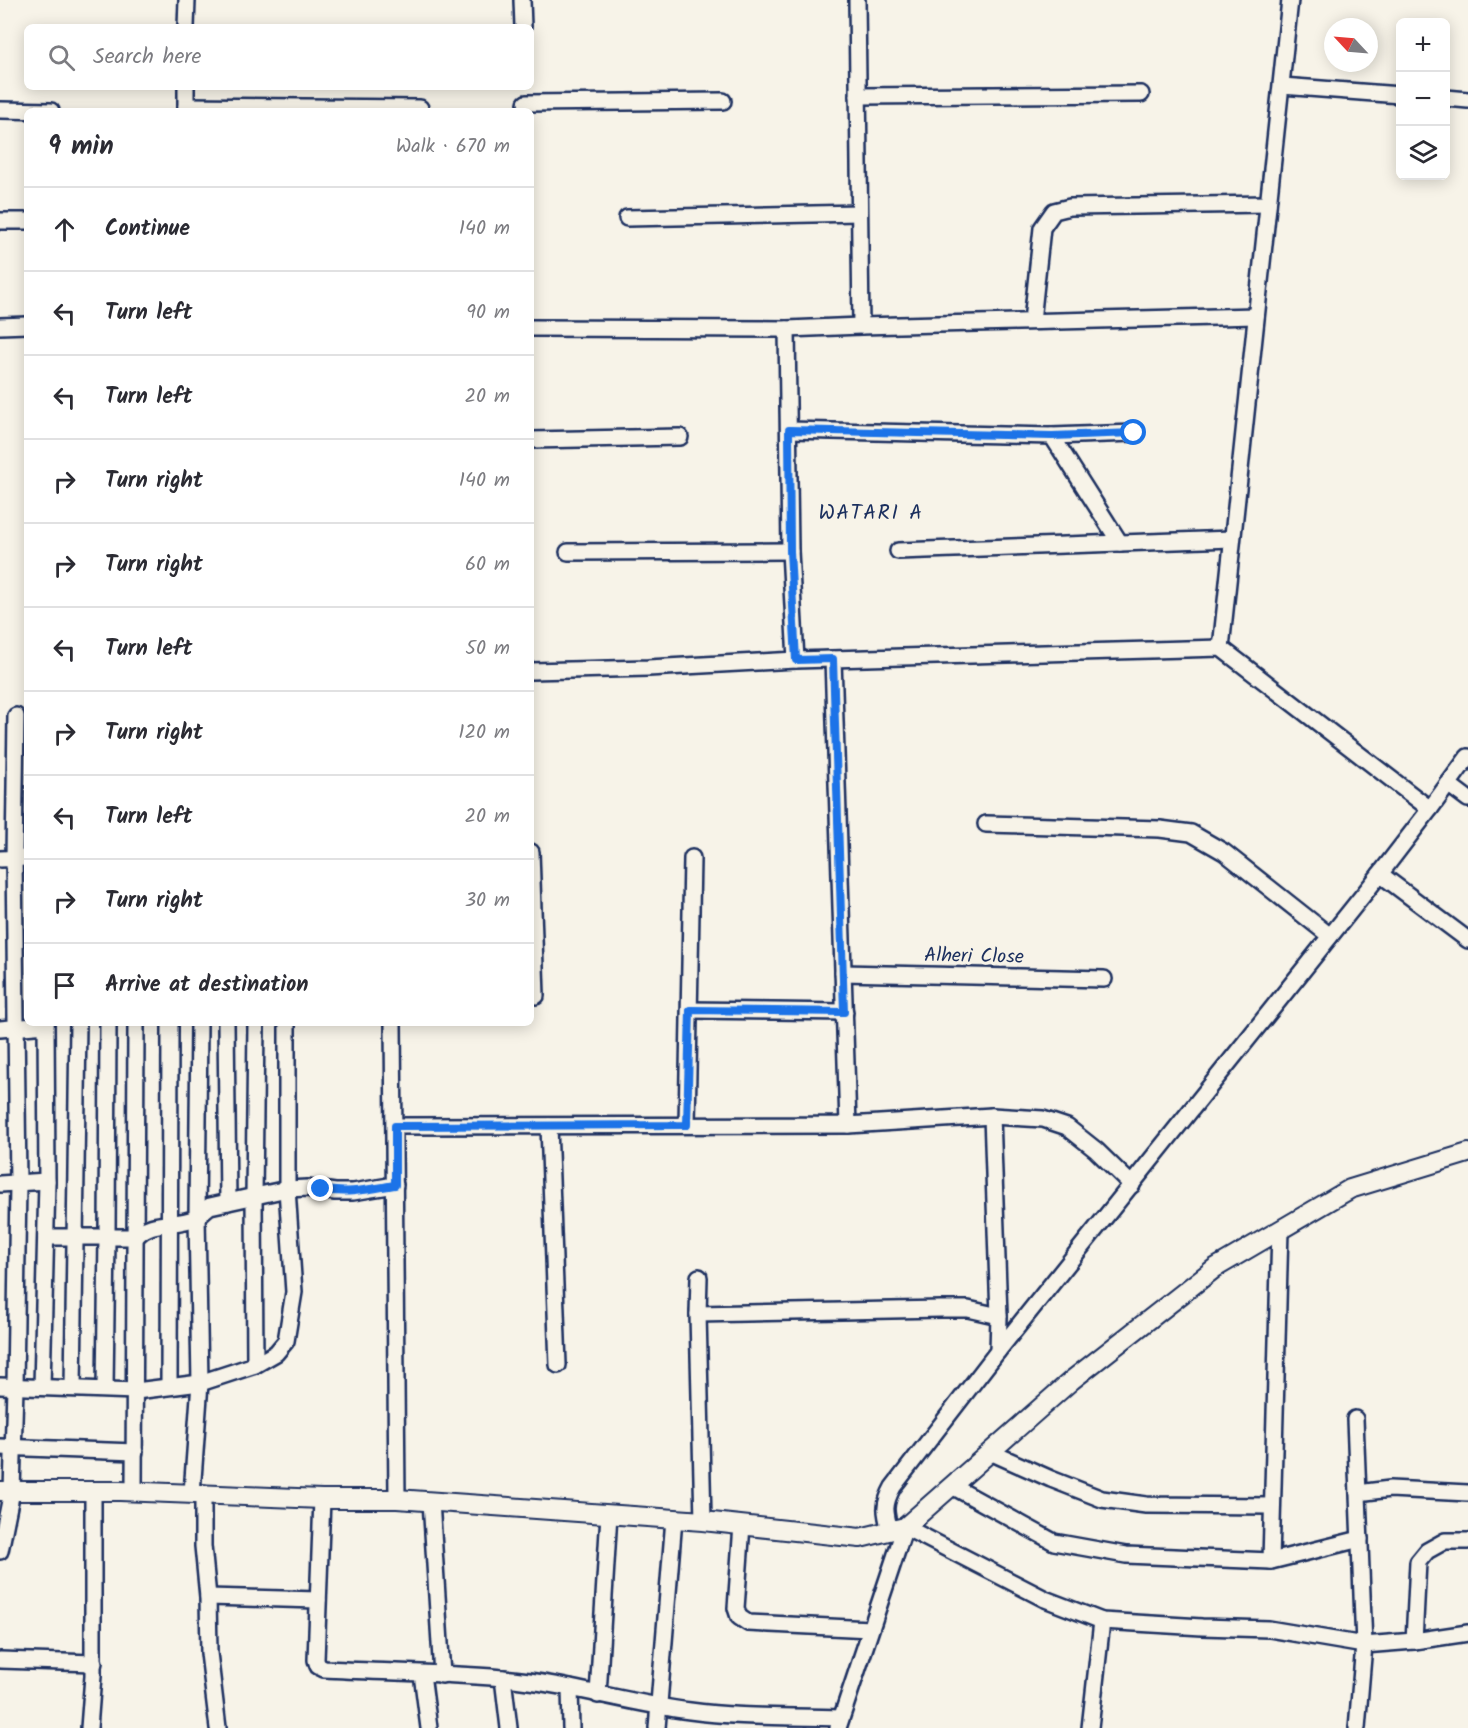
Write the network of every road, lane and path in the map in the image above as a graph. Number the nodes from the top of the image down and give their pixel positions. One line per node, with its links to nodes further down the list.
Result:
1 (187, 0): 5 (street)
2 (522, 0): 6 (street)
3 (857, 0): 12 (street)
4 (1290, 0): 7 (street)
5 (186, 24)
6 (523, 24)
7 (1282, 86): 11 (street); 21 (street)
8 (186, 90): 17 (street)
9 (525, 90): 16 (street)
10 (1141, 94): 12 (street)
11 (1396, 95)
12 (858, 96): 22 (street)
13 (1450, 98): 14 (street)
14 (1468, 100)
15 (723, 101): 16 (street)
16 (526, 107)
17 (186, 108): 18 (street)
18 (420, 108)
19 (0, 110): 20 (street)
20 (24, 110)
21 (1268, 204): 26 (street); 27 (street)
22 (859, 213): 23 (street); 30 (street)
23 (627, 218)
24 (0, 221): 25 (street)
25 (24, 221)
26 (1256, 316): 27 (street); 38 (street)
27 (1032, 321): 30 (street)
28 (24, 325): 29 (street)
29 (0, 326)
30 (861, 326): 32 (street)
31 (534, 328): 32 (street)
32 (787, 329): 33 (street)
33 (789, 430): 36 (street); 40 (street)
34 (1134, 433): 36 (street)
35 (680, 436): 37 (street)
36 (1052, 436): 39 (street)
37 (534, 440)
38 (1232, 539): 39 (street); 43 (street)
39 (1120, 543): 41 (street)
40 (790, 551): 42 (street); 45 (street)
41 (898, 551)
42 (568, 552)
43 (1221, 648): 44 (street); 51 (street)
44 (833, 659): 45 (street); 59 (street)
45 (796, 660): 46 (street)
46 (534, 671)
47 (16, 716): 53 (street)
48 (1468, 757): 49 (street)
49 (1448, 784): 50 (street); 51 (street)
50 (1468, 799)
51 (1430, 809): 55 (street)
52 (986, 824): 56 (street)
53 (14, 858): 75 (street)
54 (692, 858): 62 (street)
55 (1380, 874): 56 (street); 58 (street)
56 (1330, 936): 87 (street)
57 (534, 938): 61 (street)
58 (1468, 940)
59 (843, 973): 60 (street, Alheri Close); 63 (street)
60 (1104, 979)
61 (536, 996)
62 (690, 1010): 63 (street); 78 (street)
63 (844, 1012): 79 (street)
64 (31, 1026): 75 (street)
65 (46, 1026): 83 (street)
66 (78, 1026): 95 (street)
67 (108, 1026): 96 (street)
68 (136, 1026): 97 (street)
69 (170, 1026): 92 (street)
70 (199, 1026): 91 (street)
71 (226, 1026): 90 (street)
72 (256, 1026): 89 (street)
73 (287, 1026): 88 (street)
74 (393, 1026): 80 (street)
75 (16, 1028): 76 (street); 84 (street)
76 (0, 1029)
77 (992, 1116): 79 (street); 87 (street); 100 (street)
78 (687, 1125): 79 (street); 81 (street)
79 (848, 1125)
80 (395, 1126): 81 (street); 86 (street)
81 (549, 1126): 103 (street)
82 (1468, 1153): 93 (street)
83 (47, 1181): 84 (street); 94 (street)
84 (18, 1183): 85 (street); 105 (street)
85 (0, 1184)
86 (395, 1185): 88 (street); 122 (street)
87 (1132, 1185): 101 (street)
88 (287, 1189): 89 (street); 102 (street)
89 (254, 1197): 90 (street); 102 (street)
90 (228, 1202): 91 (street)
91 (197, 1218): 92 (street); 104 (street)
92 (170, 1224): 97 (street); 106 (street)
93 (1280, 1230): 114 (street); 125 (street)
94 (46, 1237): 95 (street); 107 (street)
95 (75, 1237): 96 (street); 108 (street)
96 (108, 1237): 97 (street); 109 (street)
97 (136, 1237): 110 (street)
98 (699, 1277): 99 (street)
99 (698, 1314): 100 (street); 128 (street)
100 (999, 1316): 101 (street)
101 (998, 1351): 130 (street)
102 (255, 1365): 104 (street)
103 (558, 1365)
104 (200, 1383): 106 (street); 119 (street)
105 (7, 1386): 107 (street); 112 (street)
106 (169, 1386): 110 (street)
107 (42, 1387): 108 (street)
108 (73, 1388): 109 (street)
109 (105, 1389): 110 (street)
110 (136, 1391): 113 (street)
111 (1354, 1419): 120 (street)
112 (7, 1447): 113 (street); 116 (street)
113 (135, 1452): 118 (street)
114 (990, 1452): 115 (street); 125 (street)
115 (952, 1486): 130 (street); 134 (street)
116 (6, 1491): 117 (street); 133 (street)
117 (93, 1491): 118 (street); 143 (street)
118 (134, 1491): 119 (street)
119 (198, 1493): 123 (street); 135 (street)
120 (1358, 1493): 121 (street); 131 (street)
121 (1468, 1493)
122 (397, 1498): 123 (street); 124 (street)
123 (322, 1499): 136 (street)
124 (430, 1501): 126 (street); 145 (street)
125 (1272, 1506): 134 (street)
126 (609, 1514): 127 (street); 148 (street)
127 (674, 1519): 128 (street); 149 (street)
128 (703, 1521): 129 (street)
129 (742, 1525): 130 (street); 138 (street)
130 (897, 1529): 137 (street); 138 (street)
131 (1360, 1539): 134 (street); 141 (street)
132 (1468, 1541): 140 (street)
133 (0, 1551)
134 (1271, 1561)
135 (208, 1597): 136 (street); 152 (street)
136 (318, 1599): 144 (street)
137 (1102, 1621): 141 (street); 157 (street)
138 (870, 1629): 150 (street)
139 (1468, 1633): 140 (street)
140 (1414, 1641): 141 (street)
141 (1364, 1645): 158 (street)
142 (0, 1660): 143 (street)
143 (94, 1664): 151 (street)
144 (422, 1674): 145 (street); 153 (street)
145 (442, 1675): 146 (street)
146 (503, 1678): 147 (street); 154 (street)
147 (570, 1688): 148 (street); 155 (street)
148 (598, 1695): 149 (street)
149 (660, 1706): 150 (street); 156 (street)
150 (839, 1723)
151 (89, 1728)
152 (218, 1728)
153 (429, 1728)
154 (509, 1728)
155 (571, 1728)
156 (657, 1728)
157 (1090, 1728)
158 (1357, 1728)

